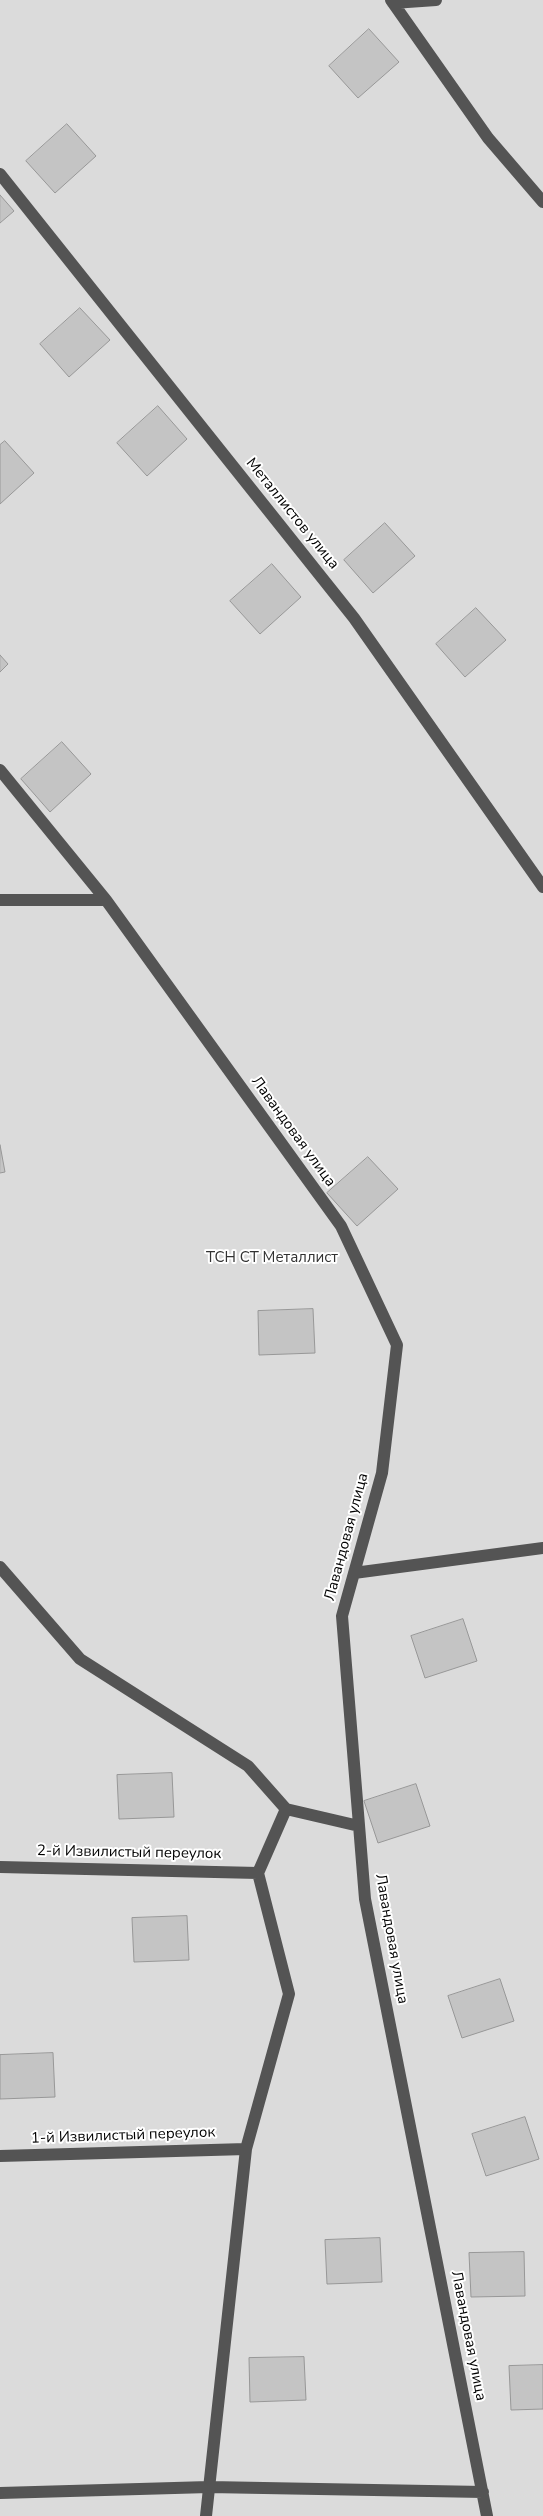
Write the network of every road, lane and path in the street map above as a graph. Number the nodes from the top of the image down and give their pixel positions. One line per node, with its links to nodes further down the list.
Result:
1 (436, 0): 2 (street)
2 (392, 2): 4 (street)
3 (0, 174): 6 (street, Металлистов улица)
4 (543, 202)
5 (0, 770): 8 (street, Лавандовая улица)
6 (543, 886)
7 (0, 900): 8 (street)
8 (106, 900): 11 (street, Лавандовая улица)
9 (543, 1548): 11 (street)
10 (0, 1567): 12 (street)
11 (354, 1573): 13 (street, Лавандовая улица)
12 (286, 1809): 13 (street); 15 (street)
13 (359, 1826): 19 (street, Лавандовая улица)
14 (0, 1867): 15 (street, 2-й Извилистый переулок)
15 (258, 1873): 16 (street)
16 (246, 2149): 17 (street, 1-й Извилистый переулок); 18 (street)
17 (0, 2156)
18 (210, 2487): 19 (street); 20 (street); 21 (street)
19 (483, 2492): 22 (street, Лавандовая улица)
20 (0, 2493)
21 (206, 2516)
22 (487, 2516)

